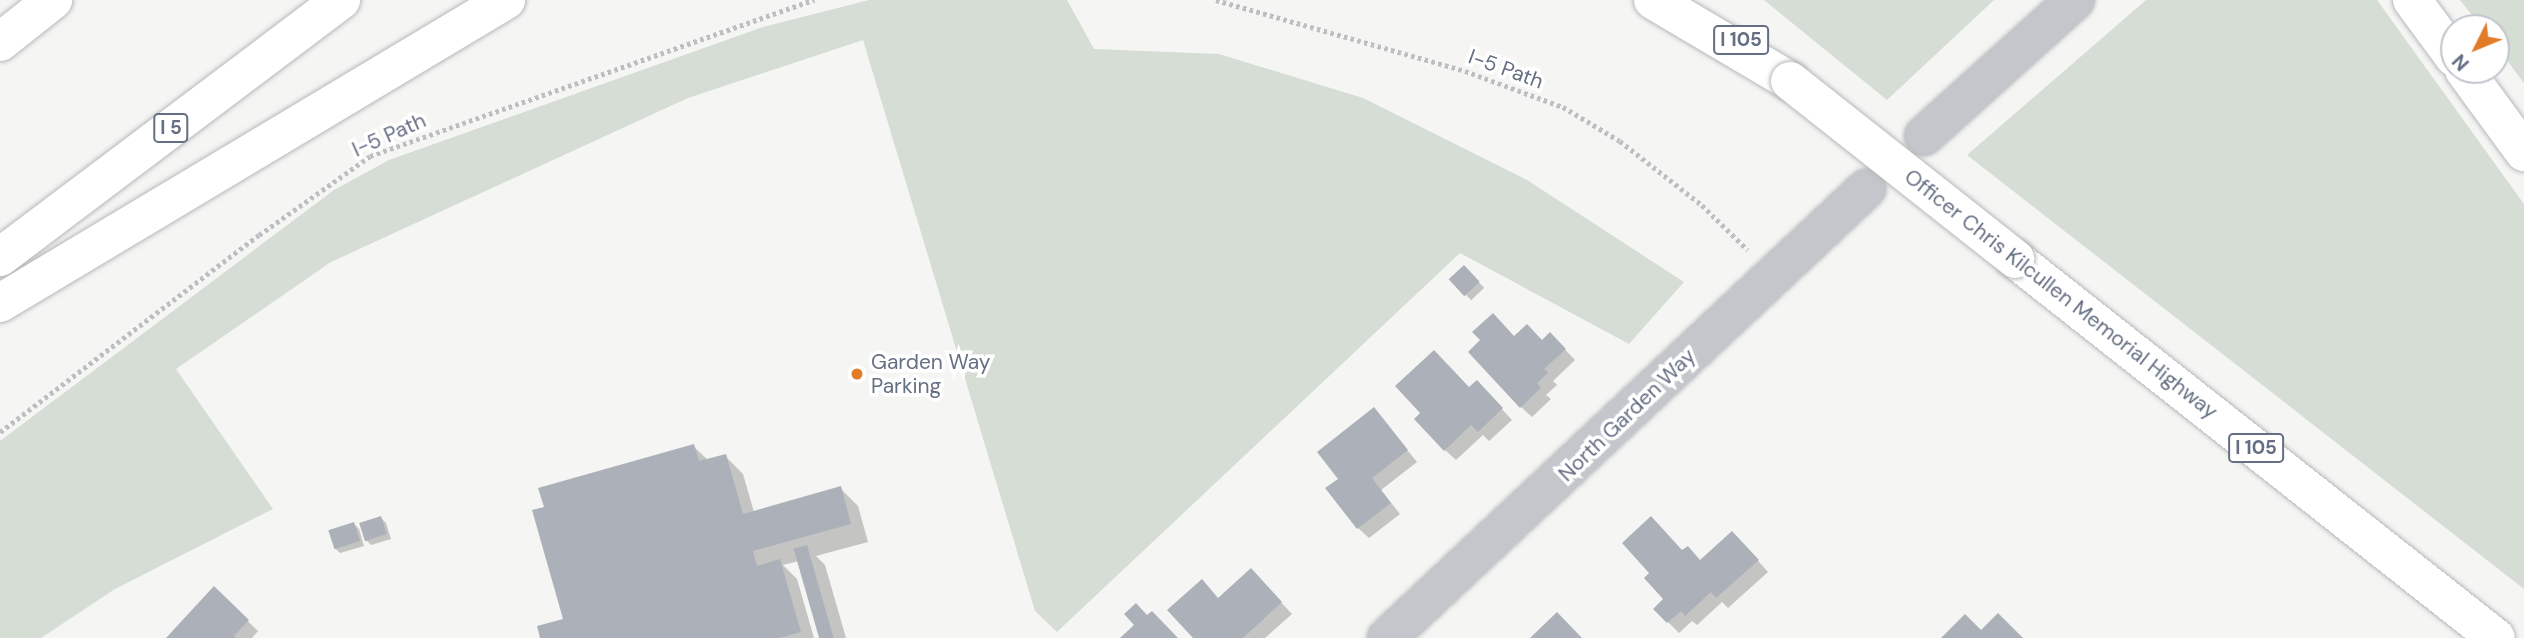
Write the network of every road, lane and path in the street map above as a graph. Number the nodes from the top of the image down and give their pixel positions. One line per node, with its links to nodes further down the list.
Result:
1 (53, 0): 11 (highway)
2 (341, 0): 18 (highway, I 5)
3 (506, 0): 19 (highway)
4 (814, 0): 20 (path, I-5 Path)
5 (1216, 0): 17 (path, I-5 Path)
6 (1653, 0): 12 (highway)
7 (1692, 0): 12 (highway, Officer Chris Kilcullen Memorial Highway / I 105)
8 (2075, 0): 14 (street)
9 (2412, 0): 10 (highway)
10 (2440, 38)
11 (0, 42)
12 (1790, 80): 22 (highway, Officer Chris Kilcullen Memorial Highway / I 105, bridge)
13 (2474, 84): 15 (highway)
14 (1924, 136)
15 (2524, 152)
16 (1866, 189): 21 (street, North Garden Way)
17 (1744, 247)
18 (0, 257)
19 (0, 303)
20 (0, 432)
21 (1397, 635)
22 (2496, 638)

